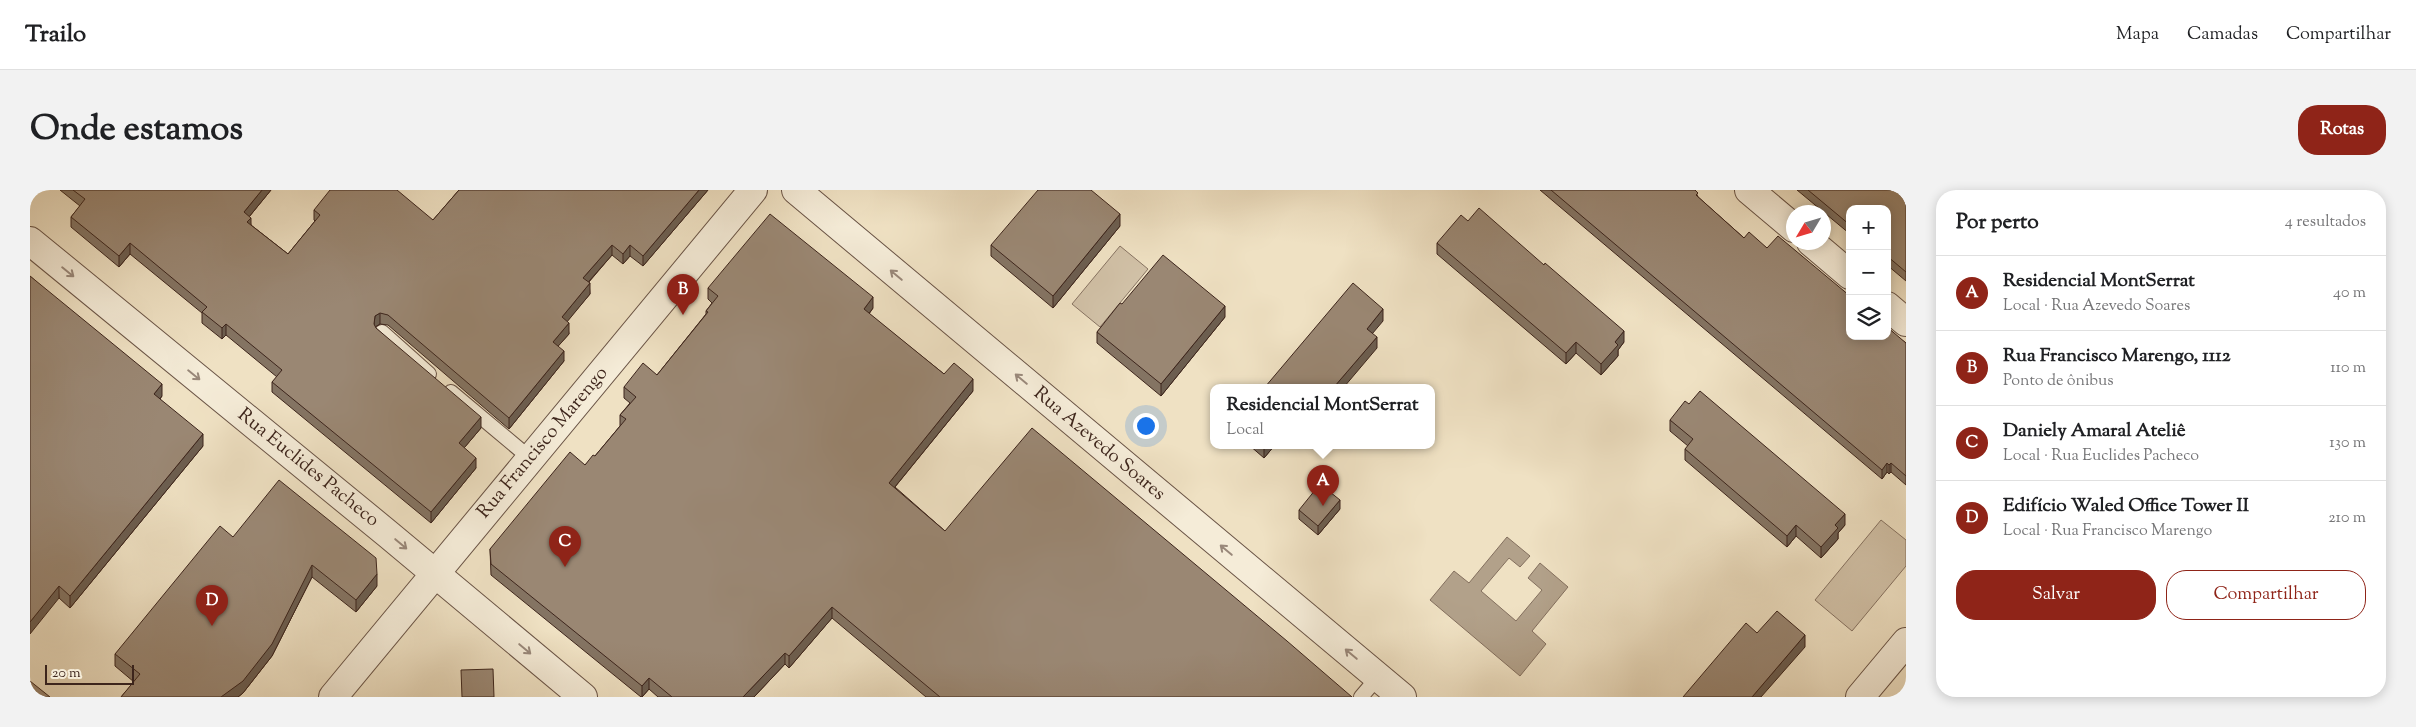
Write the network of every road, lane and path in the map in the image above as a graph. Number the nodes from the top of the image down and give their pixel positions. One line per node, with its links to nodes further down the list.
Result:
1 (753, 190): 11 (street, Rua Francisco Marengo)
2 (796, 190): 14 (street, Rua Azevedo Soares, one-way to 2)
3 (1749, 190): 4 (street)
4 (1786, 221)
5 (30, 241): 12 (street, Rua Euclides Pacheco, one-way to 12)
6 (1820, 250): 7 (street)
7 (1846, 272)
8 (1891, 309): 9 (street)
9 (1906, 322)
10 (382, 332): 11 (lane)
11 (531, 460): 12 (street, Rua Francisco Marengo)
12 (435, 573): 15 (street, Rua Francisco Marengo); 16 (street, Rua Euclides Pacheco, one-way to 16)
13 (1906, 642): 19 (street)
14 (1378, 677): 17 (lane); 18 (street, Rua Azevedo Soares)
15 (333, 697)
16 (583, 697)
17 (1361, 697)
18 (1402, 697)
19 (1860, 697)

